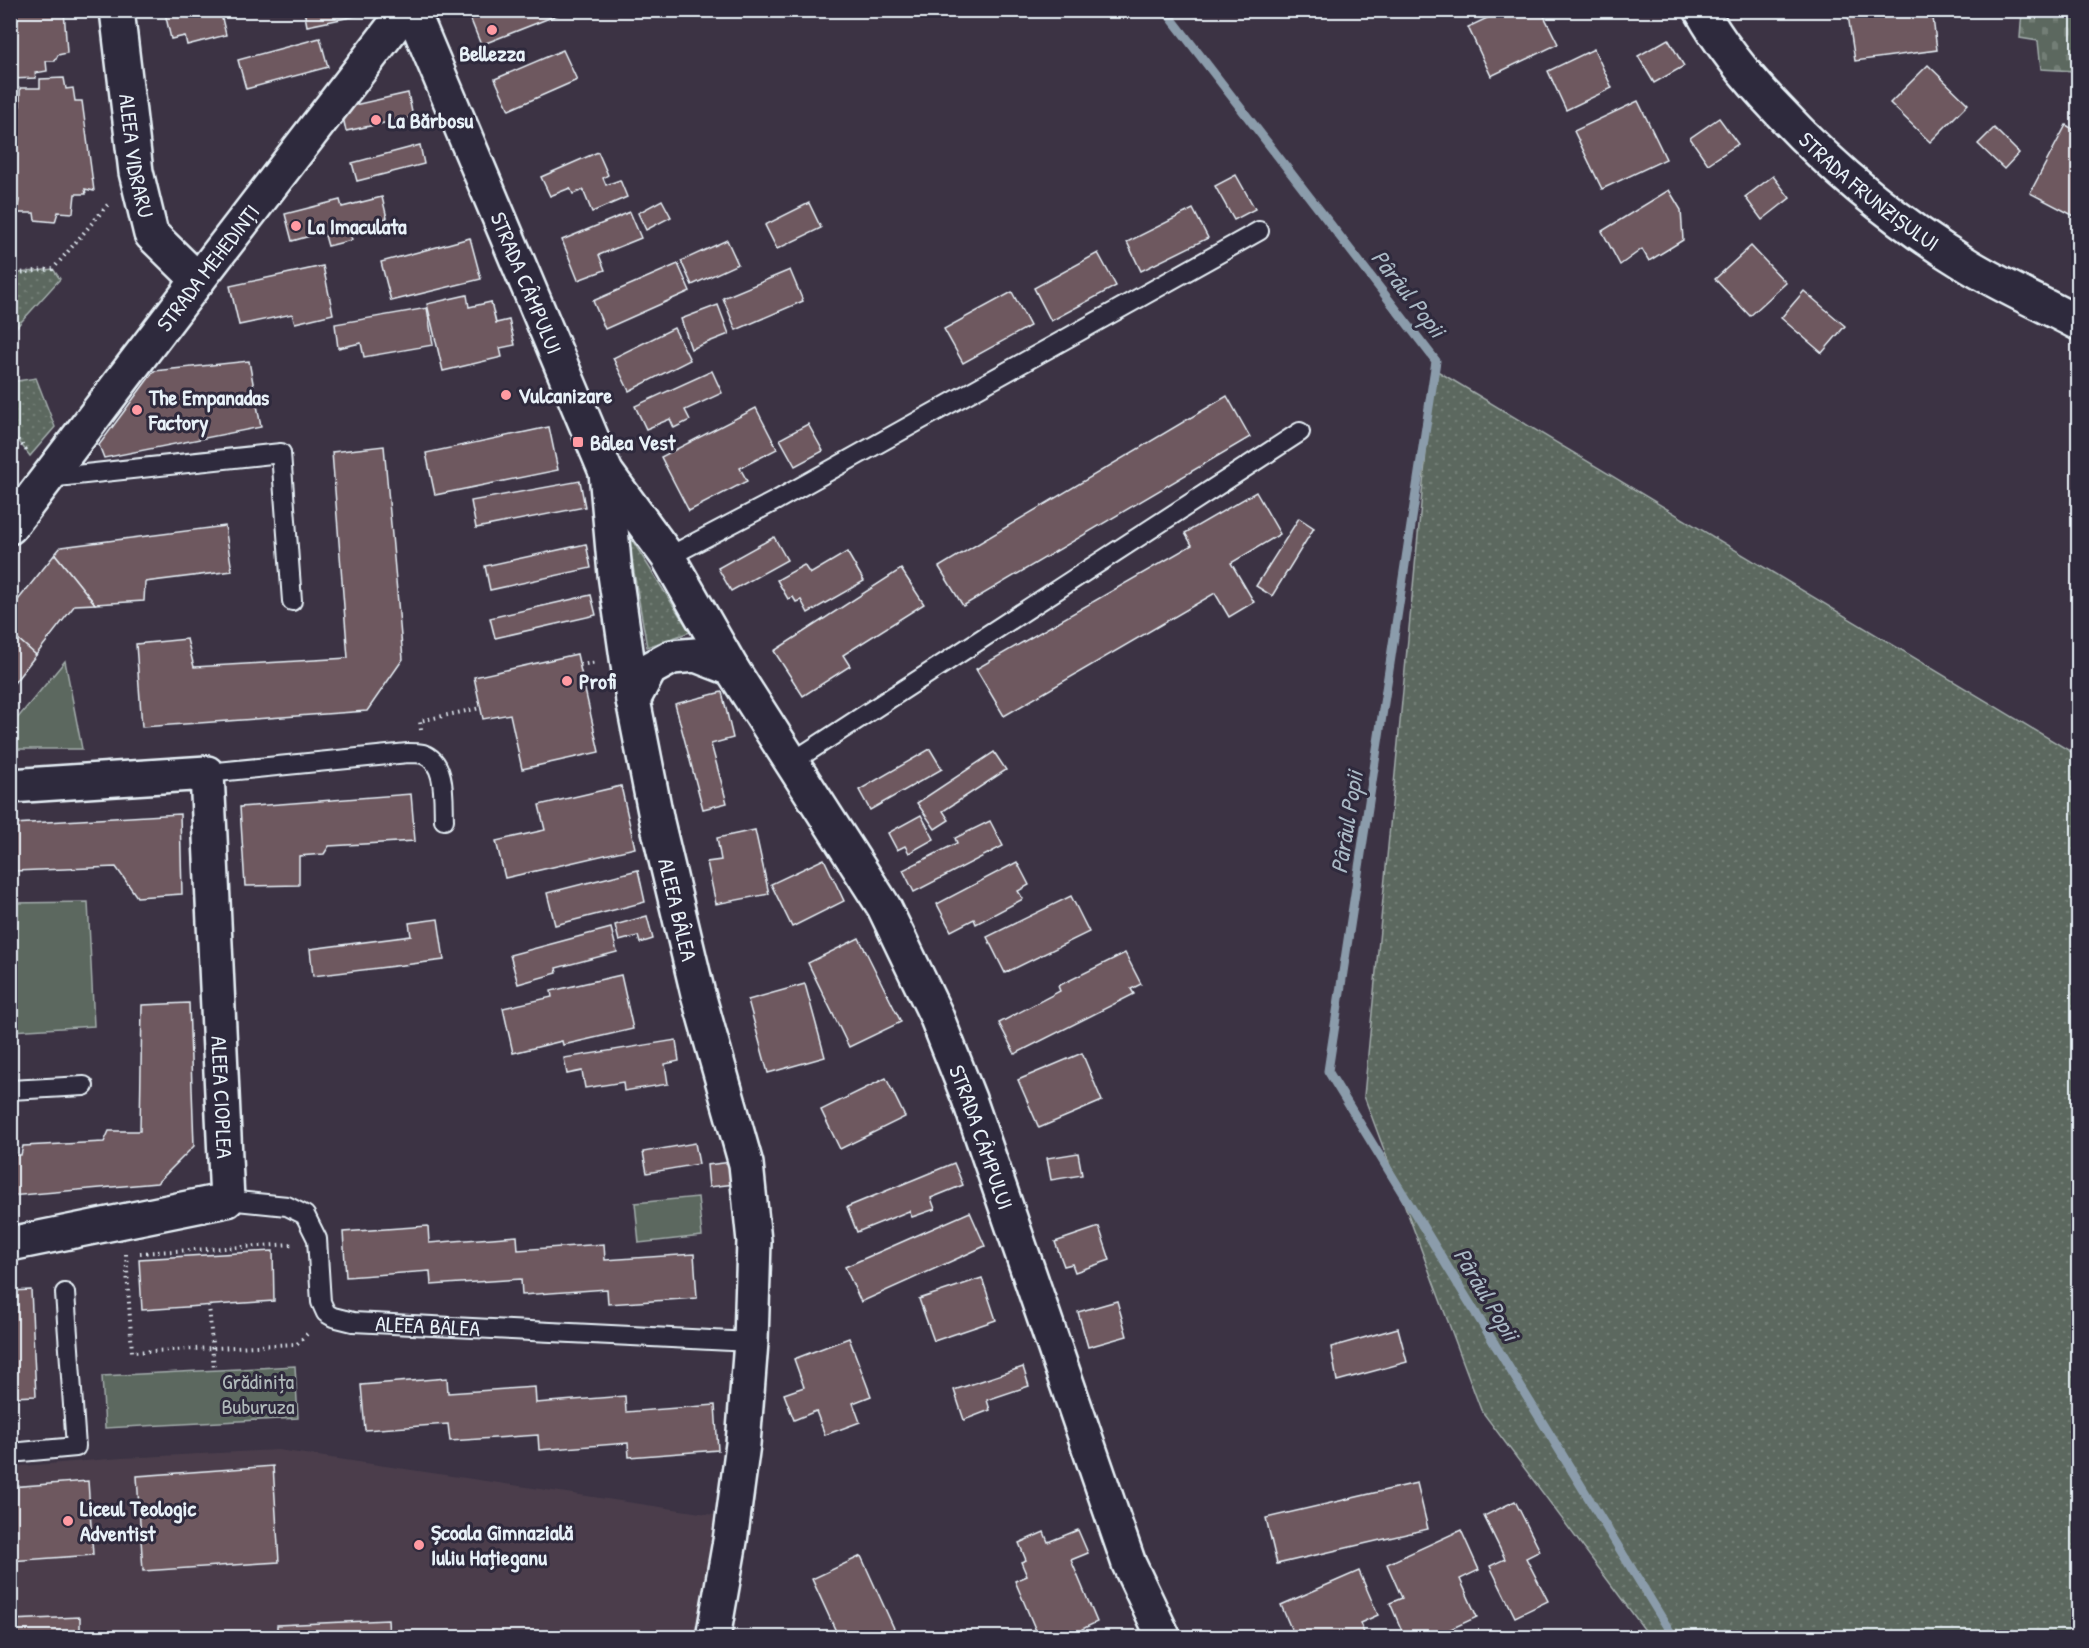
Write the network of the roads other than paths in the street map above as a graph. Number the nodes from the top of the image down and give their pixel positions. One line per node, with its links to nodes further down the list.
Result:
1 (117, 10): 6 (street, ALEEA VIDRARU)
2 (406, 10): 6 (street, STRADA MEHEDINȚI)
3 (412, 10): 9 (street, STRADA CÂMPULUI)
4 (1701, 10): 7 (street, STRADA FRUNZIȘULUI)
5 (1259, 231): 12 (lane)
6 (198, 280): 10 (street, STRADA MEHEDINȚI)
7 (2079, 323)
8 (1300, 432): 16 (lane)
9 (606, 472): 12 (street, STRADA CÂMPULUI); 15 (street, ALEEA BÂLEA)
10 (48, 478): 11 (street, STRADA MEHEDINȚI); 13 (lane)
11 (10, 527)
12 (668, 556): 14 (street, STRADA CÂMPULUI)
13 (292, 601)
14 (732, 669): 15 (street); 16 (street, STRADA CÂMPULUI)
15 (633, 700): 25 (street, ALEEA BÂLEA)
16 (792, 762): 28 (street, STRADA CÂMPULUI)
17 (207, 773): 18 (street); 19 (lane); 22 (street, ALEEA CIOPLEA)
18 (10, 786)
19 (444, 820)
20 (84, 1086): 21 (lane)
21 (10, 1090)
22 (227, 1200): 23 (street); 25 (lane, ALEEA BÂLEA)
23 (10, 1244)
24 (65, 1293): 26 (lane)
25 (751, 1342): 27 (street, ALEEA BÂLEA)
26 (10, 1453)
27 (713, 1638)
28 (1164, 1638)

